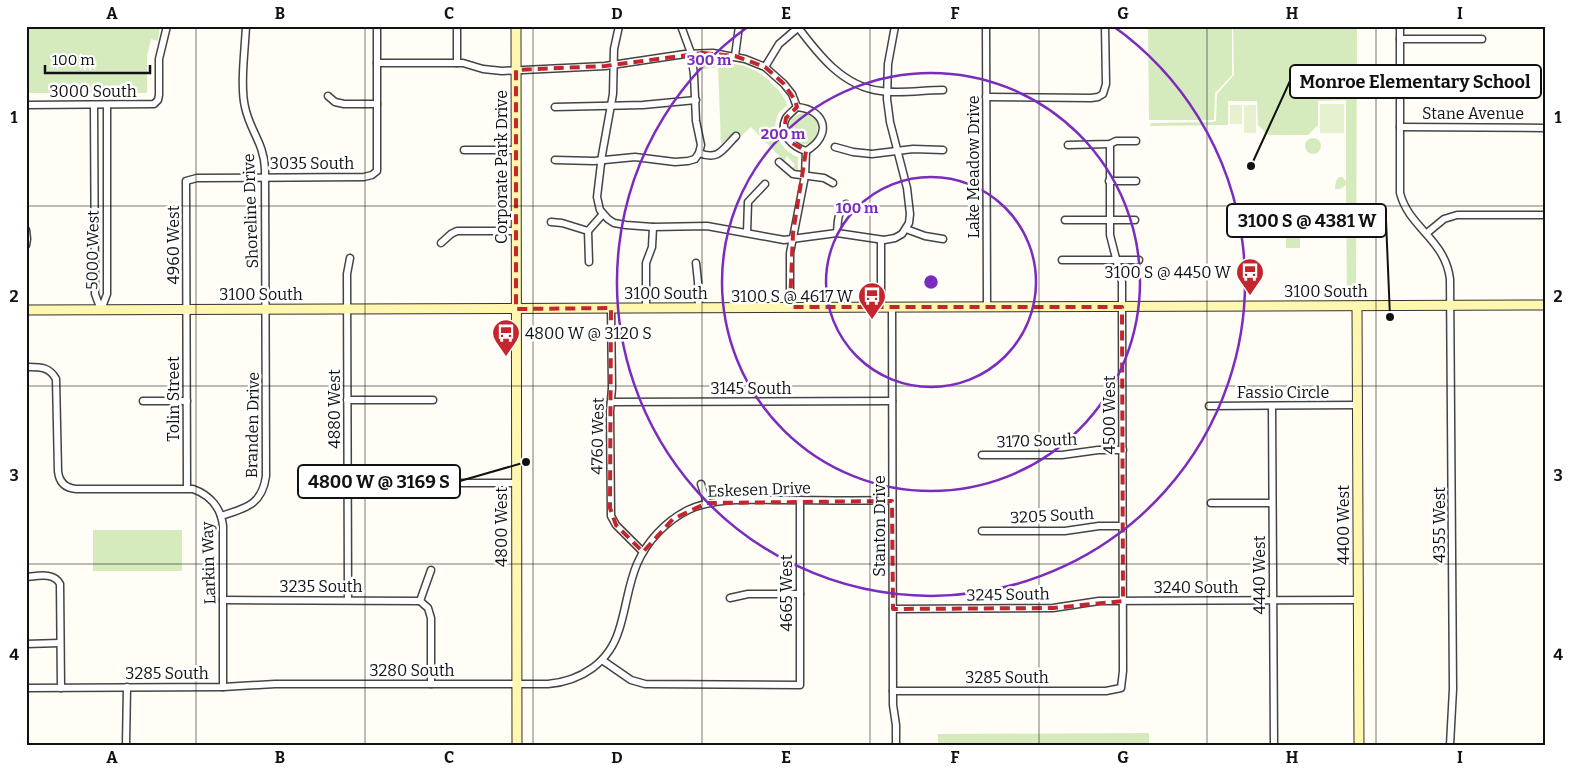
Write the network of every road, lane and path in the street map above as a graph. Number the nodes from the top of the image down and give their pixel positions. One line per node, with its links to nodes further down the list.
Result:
1 (167, 26): 31 (street, 3000 South)
2 (246, 26): 52 (street, Shoreline Drive)
3 (377, 26): 18 (street)
4 (457, 26): 19 (street)
5 (516, 26): 22 (main road, Corporate Park Drive)
6 (619, 26): 20 (street)
7 (681, 26): 16 (street)
8 (739, 26): 17 (street)
9 (895, 26): 24 (street)
10 (986, 26): 26 (street, Lake Meadow Drive)
11 (1106, 26): 26 (street)
12 (1400, 26): 14 (street, 4355 West)
13 (798, 27): 21 (street); 24 (street)
14 (1400, 39): 15 (street); 35 (street, 4355 West)
15 (1482, 39)
16 (691, 53): 17 (street); 20 (street); 27 (street)
17 (735, 56): 21 (street)
18 (377, 63): 19 (street); 28 (street)
19 (457, 63): 22 (street)
20 (613, 65): 22 (street); 32 (street)
21 (765, 67): 34 (street)
22 (516, 70): 43 (main road, Corporate Park Drive)
23 (943, 90): 24 (street)
24 (886, 92): 46 (street)
25 (328, 96): 28 (street)
26 (986, 98): 89 (street, Lake Meadow Drive)
27 (696, 100): 32 (street); 47 (street)
28 (377, 104): 52 (street, 3035 South)
29 (26, 105): 30 (street, 3000 South)
30 (94, 105): 31 (street, 3000 South); 100 (street, 5000 West)
31 (107, 105): 100 (street, 5000 West)
32 (611, 106): 33 (street); 49 (street)
33 (555, 107)
34 (797, 107): 45 (street); 45 (street)
35 (1400, 127): 36 (street, Stane Avenue); 72 (street, 4355 West)
36 (1546, 128)
37 (736, 136): 47 (street)
38 (1136, 141): 39 (street)
39 (1110, 144): 40 (street); 54 (street, 4500 West)
40 (1068, 145)
41 (835, 147): 46 (street)
42 (464, 150): 43 (street)
43 (516, 150): 68 (main road, Corporate Park Drive)
44 (942, 150): 46 (street)
45 (806, 151): 51 (street)
46 (898, 151): 66 (street)
47 (700, 153): 49 (street)
48 (555, 160): 49 (street)
49 (601, 161): 59 (street)
50 (779, 162): 51 (street)
51 (805, 176): 56 (street); 73 (street)
52 (265, 177): 53 (street, 3035 South); 97 (street, Shoreline Drive)
53 (186, 181): 96 (street, 4960 West)
54 (1109, 181): 55 (street); 62 (street, 4500 West)
55 (1136, 181)
56 (833, 183)
57 (765, 184): 70 (street)
58 (846, 204): 71 (street)
59 (603, 214): 65 (street); 69 (street)
60 (1546, 215): 72 (street)
61 (1065, 220): 62 (street)
62 (1109, 220): 63 (street); 80 (street, 4500 West)
63 (1135, 220)
64 (551, 222): 69 (street)
65 (653, 226): 70 (street); 93 (street)
66 (906, 229): 74 (street); 75 (street)
67 (26, 230): 77 (street)
68 (516, 231): 76 (street); 91 (main road, Corporate Park Drive)
69 (588, 231): 82 (street)
70 (747, 233): 73 (street)
71 (837, 233): 73 (street); 75 (street)
72 (1427, 233): 86 (street, 4355 West)
73 (792, 239): 95 (street)
74 (943, 239)
75 (880, 240): 84 (street)
76 (441, 244)
77 (26, 245)
78 (350, 258): 98 (street, 4880 West)
79 (1062, 260): 80 (street)
80 (1116, 260): 81 (street); 90 (street, 4500 West)
81 (1139, 260)
82 (589, 262)
83 (696, 264): 94 (street)
84 (880, 292)
85 (1357, 306): 86 (main road, 3100 South); 90 (main road, 3100 South); 108 (main road, 4400 West)
86 (1451, 306): 87 (main road, 3100 South); 154 (street, 4355 West)
87 (1546, 306)
88 (892, 307): 89 (main road, 3100 South); 95 (main road, 3100 South); 106 (street, Stanton Drive)
89 (986, 307): 90 (main road, 3100 South)
90 (1122, 307): 111 (street, 4500 West)
91 (516, 308): 92 (main road, 3100 South); 98 (main road, 3100 South); 114 (main road, 4800 West)
92 (611, 308): 93 (main road, 3100 South); 107 (street, 4760 West)
93 (646, 308): 94 (main road, 3100 South)
94 (699, 308): 95 (main road, 3100 South)
95 (790, 308)
96 (186, 309): 97 (main road, 3100 South); 100 (main road, 3100 South); 102 (street, Tolin Street)
97 (266, 309): 98 (main road, 3100 South); 122 (street, Branden Drive)
98 (347, 309): 103 (street, 4880 West)
99 (26, 310): 100 (main road, 3100 South)
100 (101, 310)
101 (26, 367): 116 (street, Larkin Way)
102 (187, 400): 105 (street); 116 (street, Tolin Street)
103 (347, 400): 104 (street); 113 (street, 4880 West)
104 (433, 400)
105 (143, 401)
106 (892, 401): 107 (street, 3145 South); 118 (street, Stanton Drive)
107 (611, 402): 125 (street, 4760 West)
108 (1358, 405): 110 (street, Fassio Circle); 133 (main road, 4400 West)
109 (1209, 406): 110 (street, Fassio Circle)
110 (1272, 406): 120 (street, 4440 West)
111 (1122, 450): 112 (street, 3170 South); 123 (street, 4500 West)
112 (982, 455)
113 (348, 483): 114 (street); 131 (street, 4880 West)
114 (516, 483): 142 (main road, 4800 West)
115 (701, 484): 121 (street)
116 (187, 488): 122 (street, Larkin Way)
117 (800, 500): 118 (street, Eskesen Drive); 121 (street, Eskesen Drive); 128 (street, 4665 West)
118 (892, 500): 136 (street, Stanton Drive)
119 (1211, 503): 120 (street)
120 (1272, 503): 132 (street, 4440 West)
121 (707, 504): 125 (street, Eskesen Drive)
122 (222, 516): 130 (street, Larkin Way)
123 (1123, 526): 124 (street, 3205 South); 135 (street, 4500 West)
124 (982, 531)
125 (643, 552): 139 (street, Eskesen Drive)
126 (431, 570): 134 (street)
127 (26, 577): 138 (street)
128 (800, 594): 129 (street); 139 (street, 4665 West)
129 (730, 598)
130 (223, 600): 131 (street, 3235 South); 144 (street, Larkin Way)
131 (348, 600): 134 (street, 3235 South)
132 (1273, 600): 133 (street, 3240 South); 135 (street, 3240 South); 152 (street, 4440 West)
133 (1358, 600): 153 (main road, 4400 West)
134 (420, 601): 141 (street)
135 (1124, 601): 136 (street, 3245 South); 147 (street, 4500 West)
136 (893, 609): 148 (street, Stanton Drive)
137 (26, 644): 138 (street)
138 (60, 644): 146 (street)
139 (602, 660): 142 (street, Eskesen Drive)
140 (307, 684): 141 (street, 3280 South); 144 (street, 3285 South)
141 (431, 684): 142 (street, 3280 South)
142 (516, 684): 150 (main road, 4800 West)
143 (127, 687): 144 (street, 3285 South); 146 (street, 3285 South); 149 (street)
144 (223, 687)
145 (26, 688): 146 (street, 3285 South)
146 (61, 688)
147 (1122, 688): 148 (street, 3285 South)
148 (893, 691): 151 (street, Stanton Drive)
149 (126, 745)
150 (517, 745)
151 (896, 745)
152 (1274, 745)
153 (1359, 745)
154 (1450, 745)

